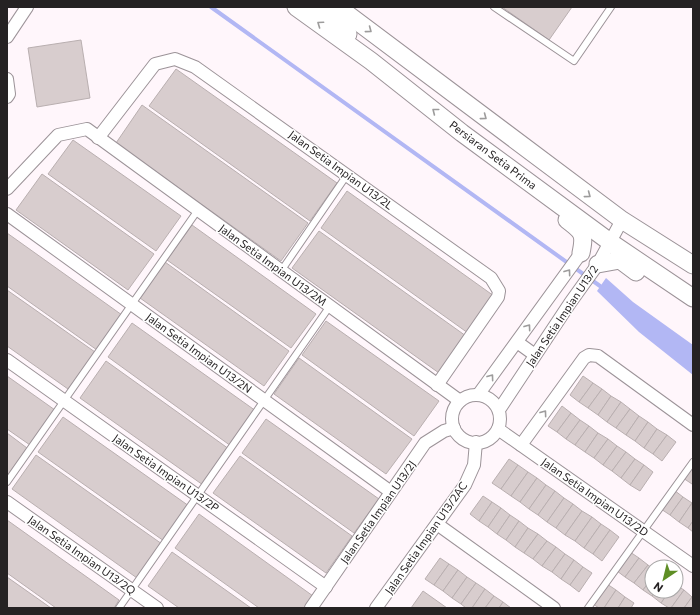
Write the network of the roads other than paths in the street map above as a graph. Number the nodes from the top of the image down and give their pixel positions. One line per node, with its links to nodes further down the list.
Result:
1 (27, 7): 7 (street)
2 (296, 7): 8 (street, Persiaran Setia Prima, one-way to 2)
3 (317, 7): 8 (street)
4 (338, 7): 17 (street, one-way to 17)
5 (494, 7): 6 (lane)
6 (611, 7)
7 (7, 36)
8 (372, 61): 11 (street, Persiaran Setia Prima, one-way to 8)
9 (7, 79): 10 (street)
10 (7, 97)
11 (462, 132): 18 (street, Persiaran Setia Prima); 19 (street)
12 (98, 138): 13 (street, Jalan Setia Impian U13/2L); 14 (street, Jalan Setia Impian U13/2M); 15 (street, Jalan Setia Impian U13/2M)
13 (347, 175): 22 (lane); 29 (street, Jalan Setia Impian U13/2L)
14 (7, 189)
15 (198, 210): 22 (street, Jalan Setia Impian U13/2M); 24 (lane)
16 (7, 214): 24 (street, Jalan Setia Impian U13/2N)
17 (622, 220): 18 (street, Jalan Setia Impian U13/2); 21 (street)
18 (610, 242): 20 (street, Jalan Setia Impian U13/2); 23 (street, Persiaran Setia Prima)
19 (581, 253): 26 (street, Jalan Setia Impian U13/2, one-way to 19)
20 (597, 264): 23 (street); 27 (street, Jalan Setia Impian U13/2)
21 (693, 265)
22 (281, 271): 25 (street, Jalan Setia Impian U13/2M)
23 (693, 299)
24 (132, 304): 31 (lane); 32 (street, Jalan Setia Impian U13/2N)
25 (330, 306): 29 (street, Jalan Setia Impian U13/2M); 32 (lane)
26 (516, 342): 27 (street); 30 (street, Jalan Setia Impian U13/2, one-way to 26)
27 (535, 355): 34 (street, Jalan Setia Impian U13/2)
28 (7, 360): 31 (street, Jalan Setia Impian U13/2P)
29 (437, 385): 33 (street, Jalan Setia Impian U13/2M)
30 (478, 395): 33 (street); 34 (street)
31 (64, 400): 41 (lane); 43 (street, Jalan Setia Impian U13/2P)
32 (264, 400): 42 (street, Jalan Setia Impian U13/2N); 43 (lane)
33 (460, 401): 36 (street)
34 (498, 410): 37 (street)
35 (693, 425): 39 (street, one-way to 35)
36 (454, 428): 38 (street); 42 (street, Jalan Setia Impian U13/2J)
37 (498, 428): 38 (street); 39 (street, Jalan Setia Impian U13/2D)
38 (476, 442): 45 (street, Jalan Setia Impian U13/2AC)
39 (521, 445): 46 (street, Jalan Setia Impian U13/2D)
40 (693, 462): 46 (lane)
41 (7, 482)
42 (391, 492): 48 (street, Jalan Setia Impian U13/2J)
43 (198, 496): 48 (street, Jalan Setia Impian U13/2P); 49 (lane)
44 (7, 502): 49 (street, Jalan Setia Impian U13/2Q)
45 (437, 524): 53 (street, Jalan Setia Impian U13/2AC); 54 (street)
46 (644, 531): 47 (street, Jalan Setia Impian U13/2D); 55 (lane)
47 (693, 566)
48 (326, 587): 52 (street, Jalan Setia Impian U13/2J)
49 (132, 590): 50 (lane); 51 (street, Jalan Setia Impian U13/2Q)
50 (120, 608)
51 (157, 608)
52 (311, 608)
53 (376, 608)
54 (554, 608)
55 (588, 608)

